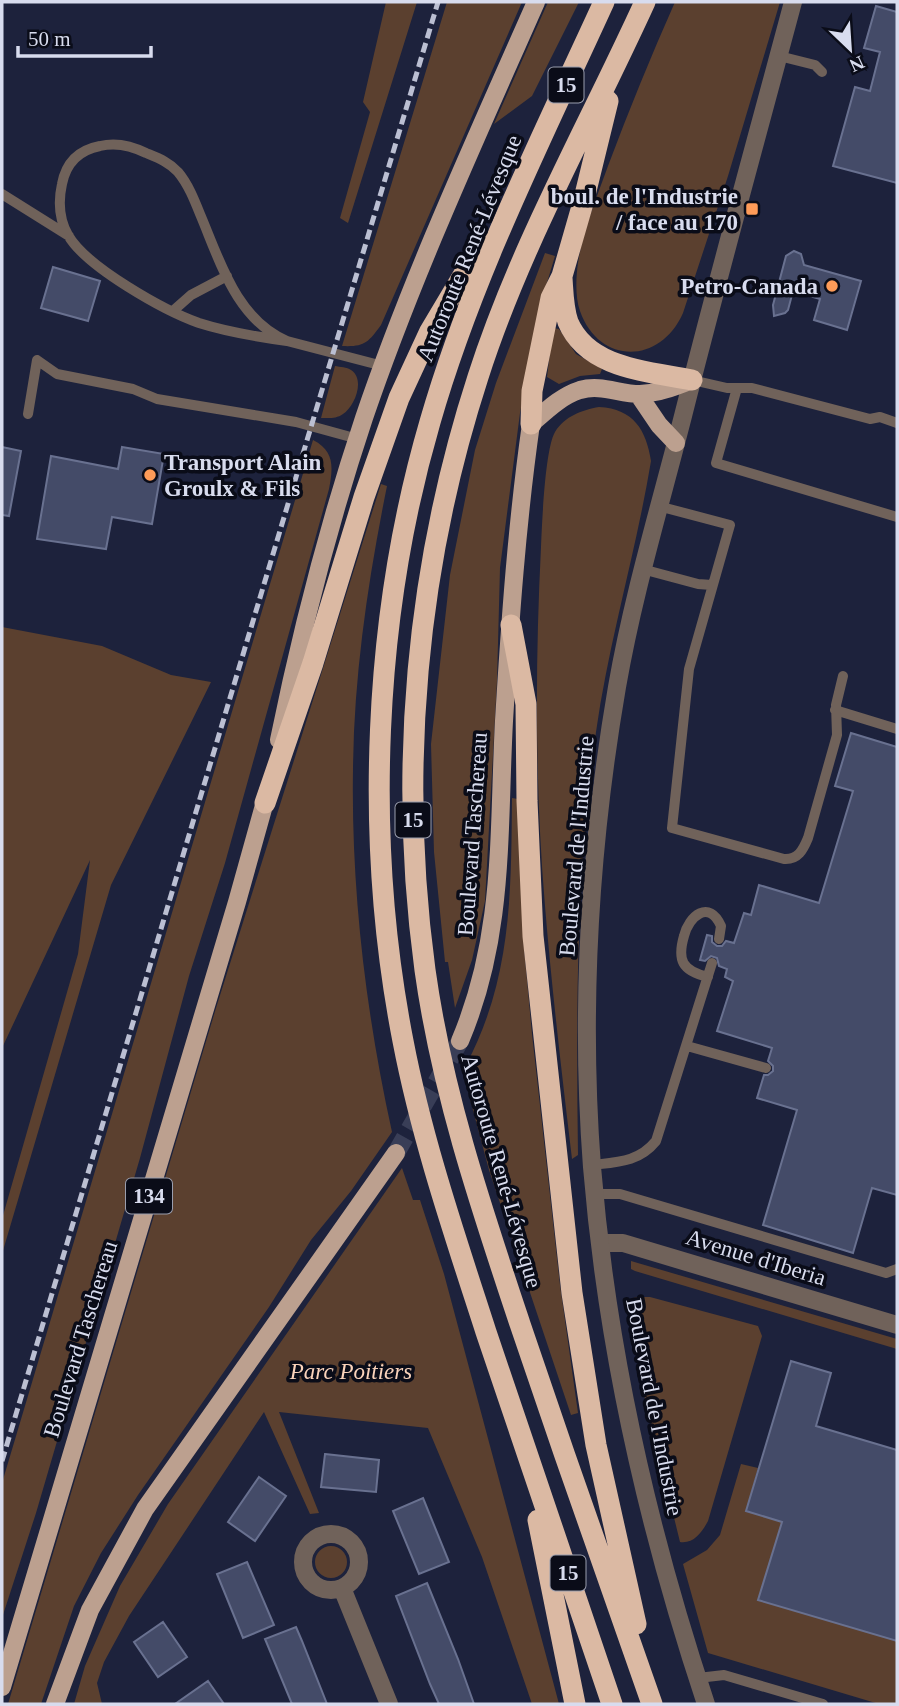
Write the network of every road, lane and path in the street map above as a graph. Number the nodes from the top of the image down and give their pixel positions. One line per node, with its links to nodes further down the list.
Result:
1 (536, 2): 15 (main road, Boulevard Taschereau)
2 (604, 2): 8 (highway, Autoroute René-Lévesque / 15)
3 (645, 2): 6 (highway, Autoroute René-Lévesque / 15)
4 (793, 2): 5 (street, Boulevard de l'Industrie)
5 (779, 56): 7 (lane); 16 (street, Boulevard de l'Industrie)
6 (616, 64): 12 (highway); 53 (highway, Autoroute René-Lévesque / 15)
7 (822, 72)
8 (528, 168): 32 (highway); 45 (highway, Autoroute René-Lévesque / 15)
9 (2, 194): 10 (lane)
10 (69, 237): 11 (lane); 13 (lane)
11 (227, 276): 13 (lane); 14 (lane)
12 (562, 276): 16 (highway); 21 (highway)
13 (174, 310): 14 (lane)
14 (287, 341): 15 (lane)
15 (383, 366): 22 (main road, Boulevard Taschereau)
16 (692, 380): 17 (lane); 18 (main road); 23 (street, Boulevard de l'Industrie)
17 (737, 388): 20 (lane); 25 (lane)
18 (638, 394): 21 (main road); 23 (main road)
19 (28, 414): 22 (lane)
20 (897, 423)
21 (531, 424): 28 (main road, Boulevard Taschereau)
22 (358, 439): 32 (main road, Boulevard Taschereau)
23 (676, 443): 24 (street, Boulevard de l'Industrie)
24 (658, 506): 26 (street, Boulevard de l'Industrie); 27 (lane)
25 (897, 517)
26 (642, 569): 27 (lane); 40 (street, Boulevard de l'Industrie)
27 (712, 585): 30 (lane)
28 (511, 625): 36 (main road, Boulevard Taschereau); 53 (highway)
29 (843, 676): 30 (lane)
30 (835, 710): 31 (lane)
31 (897, 729)
32 (265, 803): 48 (main road, Boulevard Taschereau / 134)
33 (719, 939): 35 (lane)
34 (712, 963): 35 (lane)
35 (708, 976): 37 (lane)
36 (460, 1041)
37 (687, 1046): 38 (lane); 40 (lane)
38 (766, 1068)
39 (396, 1153): 49 (main road)
40 (592, 1165): 41 (street, Boulevard de l'Industrie)
41 (595, 1195): 42 (street, Boulevard de l'Industrie); 43 (lane)
42 (601, 1243): 44 (street, Avenue d'Iberia); 47 (street, Boulevard de l'Industrie)
43 (897, 1269)
44 (897, 1325)
45 (523, 1442): 51 (highway); 52 (highway, Autoroute René-Lévesque / 15)
46 (342, 1588): 50 (street)
47 (698, 1678): 54 (street, Boulevard de l'Industrie); 55 (lane)
48 (2, 1687)
49 (54, 1704)
50 (390, 1704)
51 (575, 1704)
52 (612, 1704)
53 (653, 1704)
54 (706, 1704)
55 (823, 1704)

